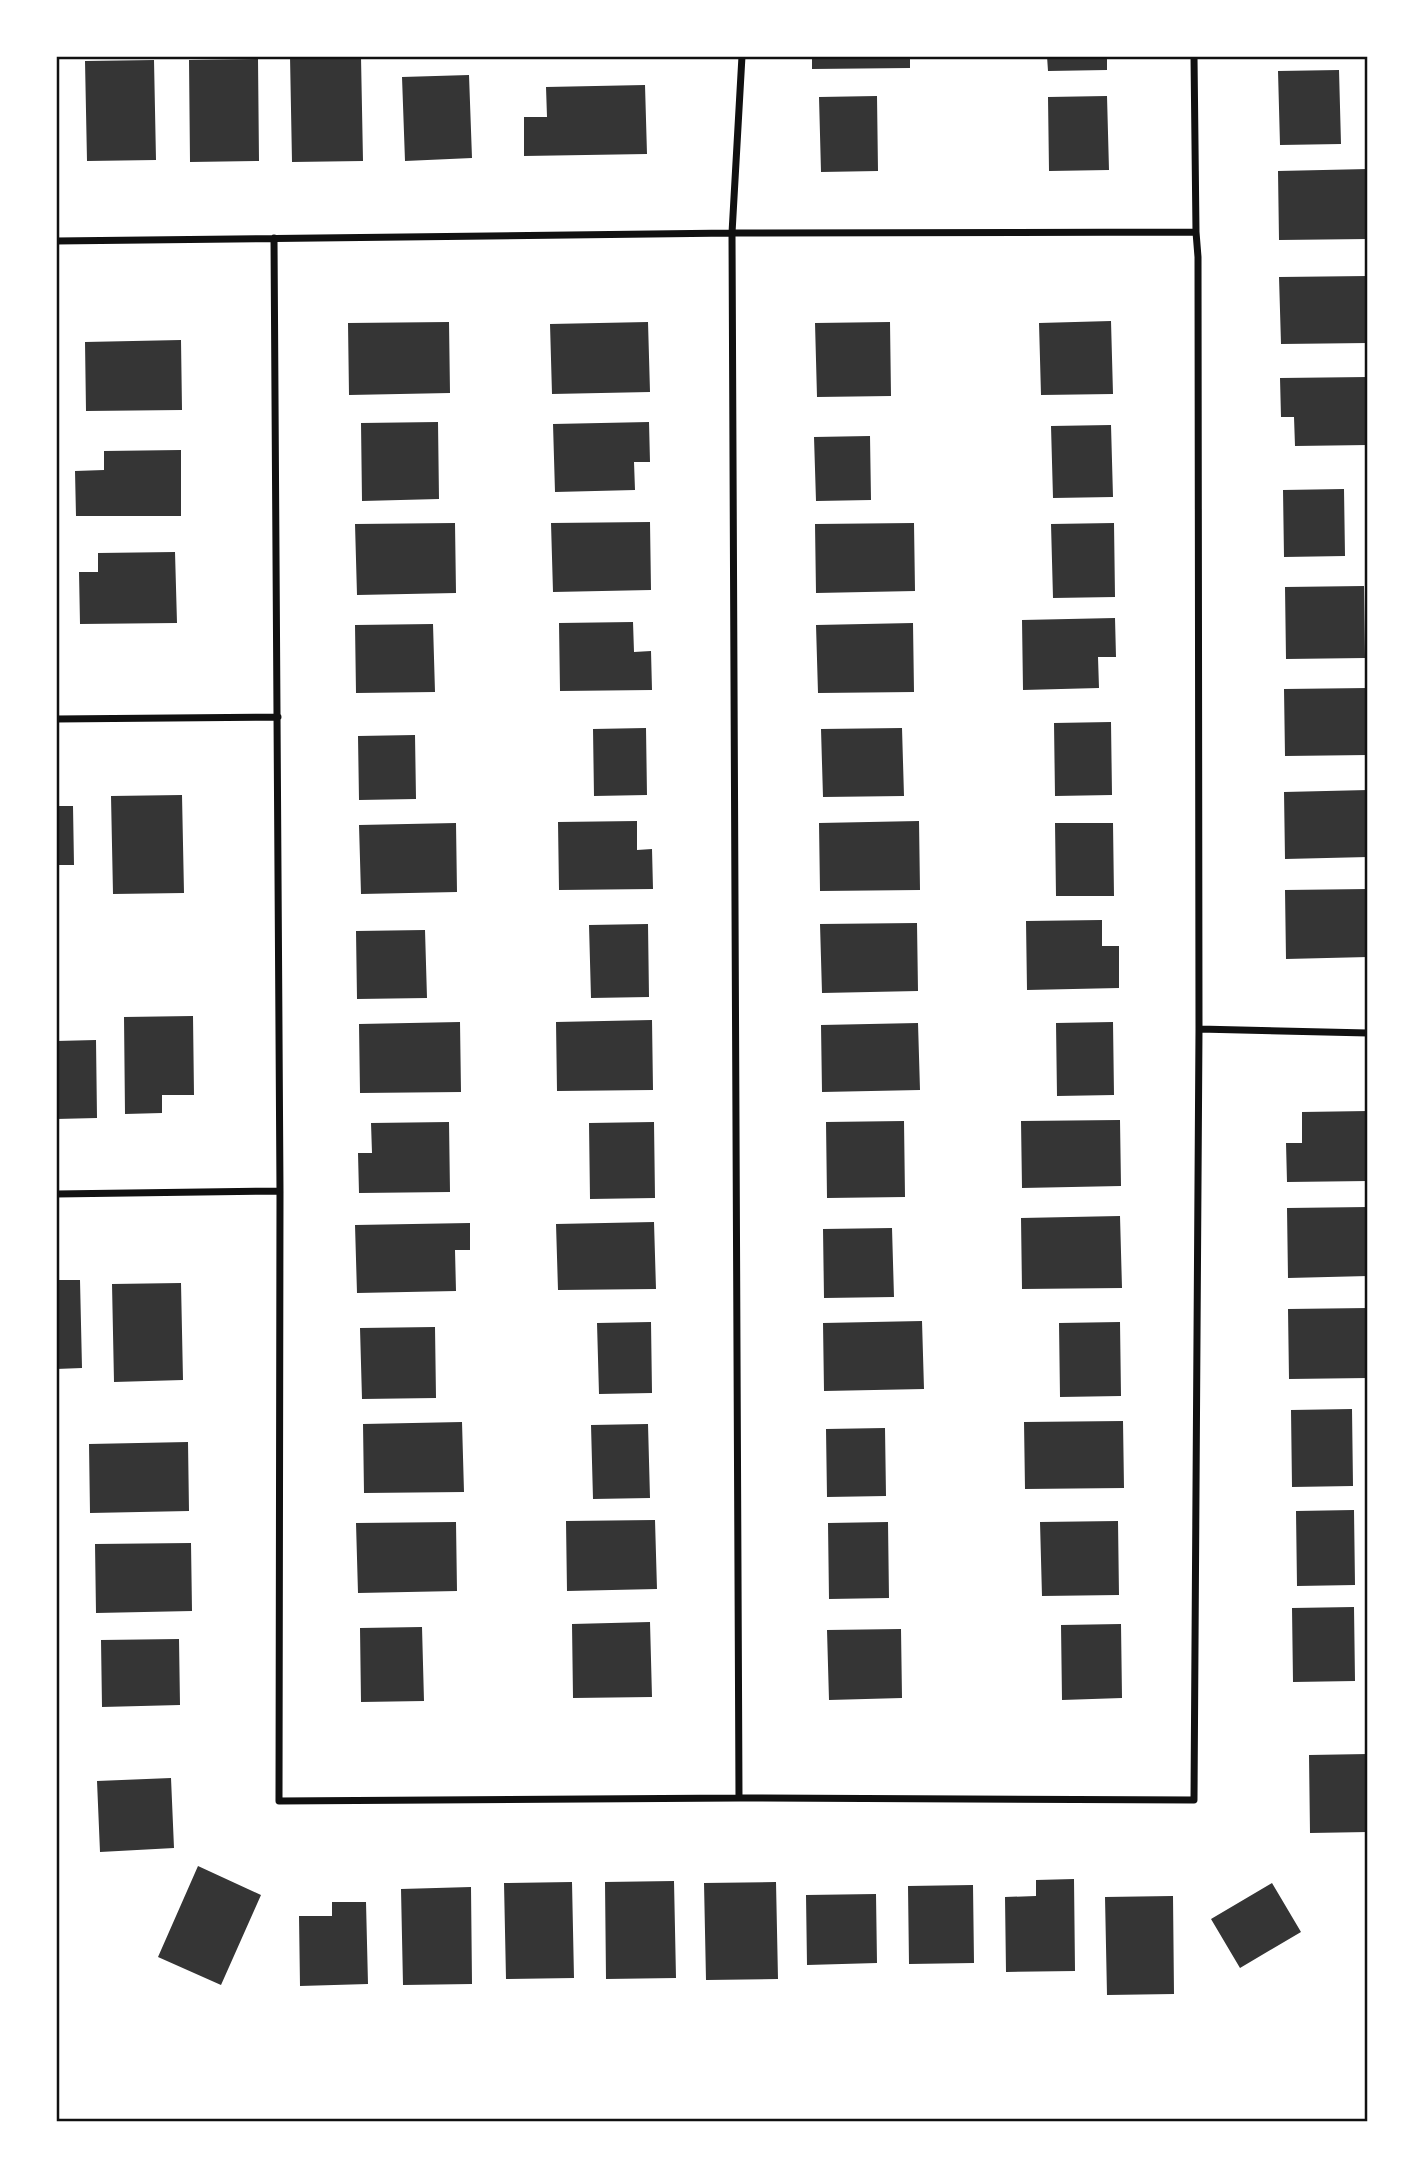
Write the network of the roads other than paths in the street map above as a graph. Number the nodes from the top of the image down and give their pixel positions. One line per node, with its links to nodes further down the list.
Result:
1 (742, 56): 4 (street)
2 (1194, 56): 3 (street)
3 (1196, 232): 4 (street); 9 (street)
4 (732, 233): 5 (street); 13 (street)
5 (274, 238): 6 (street); 7 (street)
6 (56, 242)
7 (278, 717): 8 (street); 11 (street)
8 (56, 719)
9 (1199, 1029): 10 (street); 13 (street)
10 (1368, 1033)
11 (281, 1191): 12 (street); 13 (street)
12 (56, 1194)
13 (739, 1798)

